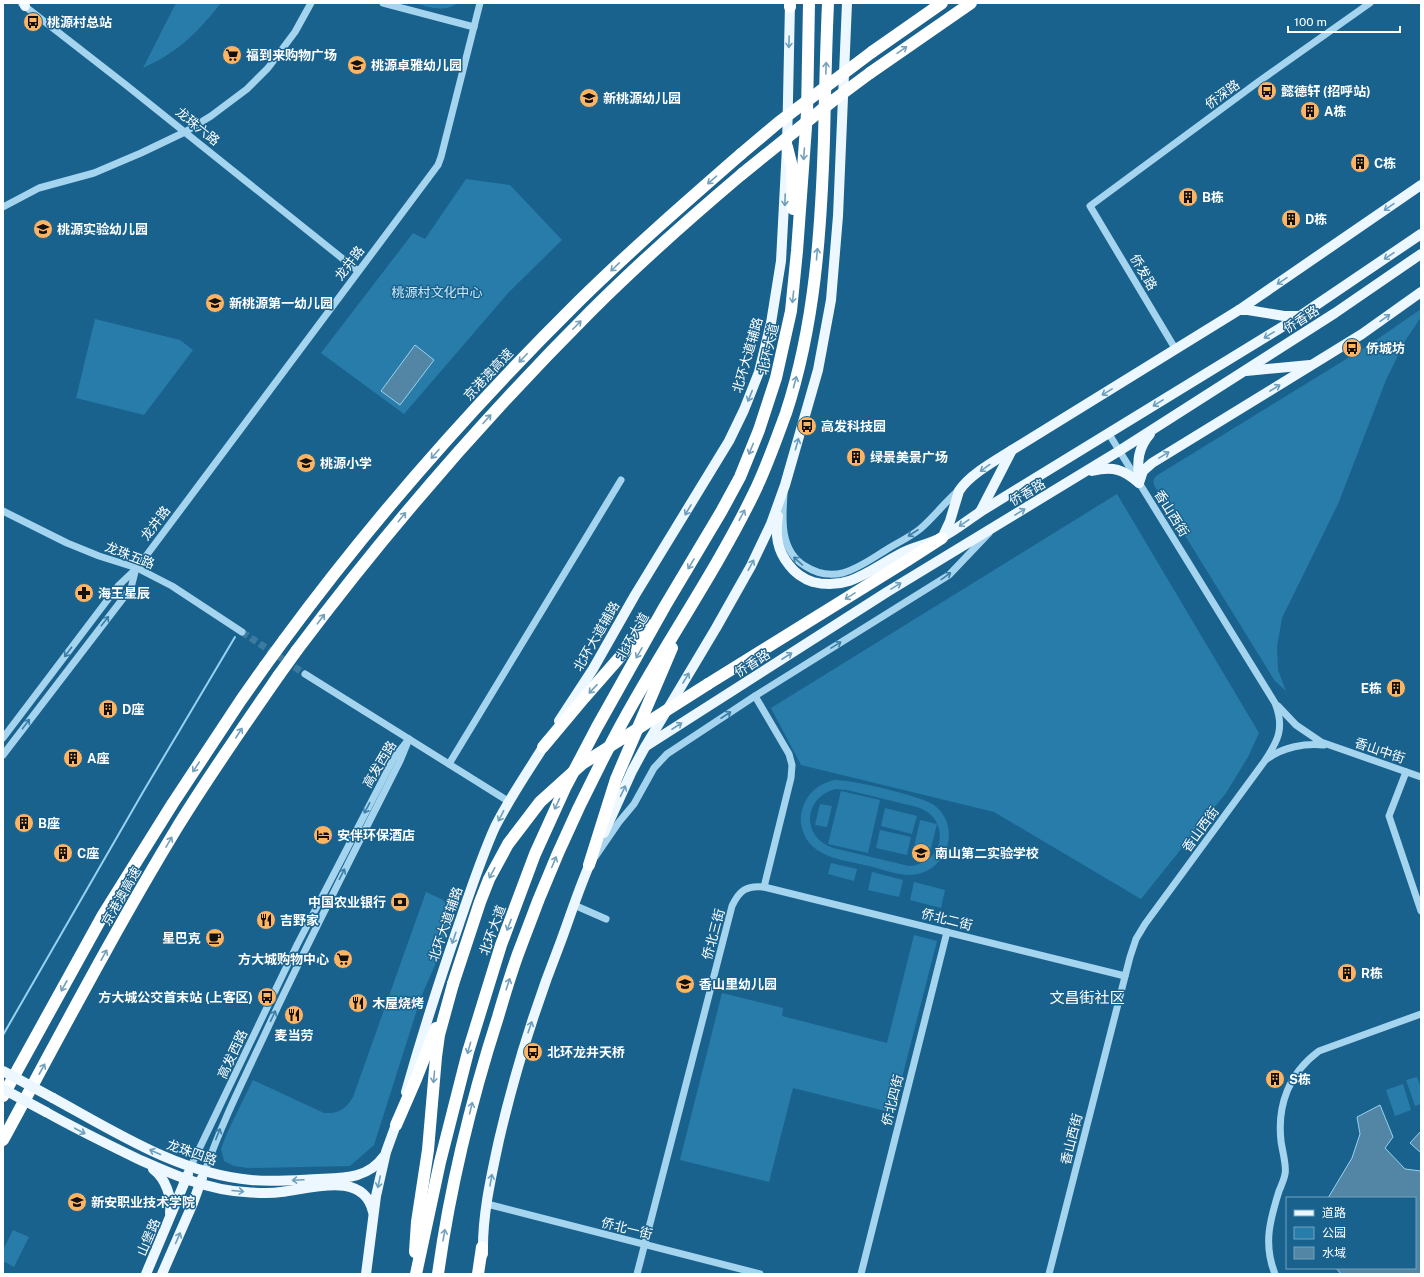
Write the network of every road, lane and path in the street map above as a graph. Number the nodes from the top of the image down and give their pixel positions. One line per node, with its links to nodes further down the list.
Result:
1 (311, 3): 13 (street)
2 (383, 3): 12 (street)
3 (480, 3): 12 (street, 龙井路)
4 (809, 3): 19 (highway, 北环大道, one-way to 19)
5 (828, 3): 45 (highway, one-way to 5)
6 (847, 3): 37 (main road, one-way to 6)
7 (942, 3): 72 (highway, 京港澳高速, one-way to 72, bridge)
8 (971, 3): 74 (highway, 京港澳高速, one-way to 8, bridge)
9 (1370, 3): 16 (street, 侨深路)
10 (23, 4): 13 (street, 龙珠六路)
11 (790, 4): 14 (main road, 北环大道辅路, one-way to 14)
12 (474, 27): 21 (street, 龙井路)
13 (185, 132): 17 (street); 21 (street, 龙珠六路)
14 (787, 147): 19 (highway); 53 (main road, 北环大道辅路, one-way to 53)
15 (1421, 184): 23 (main road, one-way to 23)
16 (1090, 206): 25 (street, 侨发路)
17 (3, 207)
18 (1421, 234): 24 (main road, 侨香路, one-way to 24)
19 (798, 251): 44 (highway, 北环大道, one-way to 44)
20 (1421, 254): 27 (main road, 侨香路)
21 (358, 271): 43 (street, 龙井路)
22 (1421, 292): 26 (main road, one-way to 22)
23 (1238, 310): 24 (main road); 25 (main road)
24 (1300, 316): 28 (main road, 侨香路, one-way to 28)
25 (1176, 350): 32 (main road, one-way to 32)
26 (1312, 365): 27 (main road); 36 (main road, one-way to 26)
27 (1244, 372): 29 (main road, 侨香路)
28 (1179, 391): 29 (main road); 31 (main road, 侨香路, one-way to 31)
29 (1189, 406): 30 (main road, 侨香路)
30 (1154, 429): 33 (main road, 侨香路); 36 (main road)
31 (1109, 434): 33 (street, 香山西街); 40 (main road, 侨香路)
32 (1012, 450): 38 (main road, one-way to 38); 40 (main road)
33 (1119, 451): 34 (main road, 侨香路); 36 (street, 香山西街)
34 (1081, 474): 36 (main road); 41 (main road, 侨香路, one-way to 34)
35 (621, 480): 57 (street)
36 (1139, 483): 49 (street, 香山西街)
37 (785, 485): 38 (street, one-way to 37); 42 (main road, 侨香路); 54 (main road, one-way to 37)
38 (962, 487): 42 (main road)
39 (3, 511): 43 (street, 龙珠五路)
40 (980, 512): 42 (main road, 侨香路, one-way to 42)
41 (995, 526): 48 (street, one-way to 41); 54 (main road, 侨香路, one-way to 41)
42 (942, 538): 68 (highway, one-way to 68, bridge)
43 (136, 568): 46 (street, 龙珠五路); 50 (street, 龙井路, one-way to 50); 55 (street, 龙井路, one-way to 43)
44 (664, 606): 53 (highway, one-way to 53); 90 (highway, 北环大道, one-way to 90)
45 (688, 610): 61 (highway); 91 (highway, one-way to 45)
46 (242, 632)
47 (305, 674): 51 (street)
48 (756, 696): 61 (street, one-way to 48); 62 (street)
49 (1275, 703): 52 (street, 香山中街); 56 (street, 香山西街)
50 (3, 738)
51 (409, 739): 57 (street); 77 (street, 高发西路, one-way to 77); 78 (street, 高发西路, one-way to 51)
52 (1332, 746): 56 (street, 香山中街); 58 (street, 香山中街)
53 (543, 747): 60 (main road, 北环大道辅路)
54 (644, 747): 61 (main road, one-way to 54)
55 (3, 756)
56 (1264, 762): 67 (street, 香山西街)
57 (449, 764): 60 (street)
58 (1406, 772): 59 (street, 香山中街); 64 (street)
59 (1421, 777)
60 (508, 801): 73 (main road, 北环大道辅路, one-way to 73)
61 (589, 865): 63 (main road)
62 (764, 887): 66 (street, 侨北二街); 84 (street, 侨北三街)
63 (574, 905): 65 (street); 81 (main road, one-way to 63)
64 (1421, 911)
65 (606, 919)
66 (947, 932): 67 (street, 侨北二街); 96 (street, 侨北四街)
67 (1125, 976): 97 (street, 香山西街)
68 (453, 984): 73 (highway); 89 (highway, one-way to 89)
69 (1421, 1014): 98 (street)
70 (3, 1071): 77 (main road, 龙珠四路, one-way to 70, bridge)
71 (3, 1089): 76 (main road, 龙珠四路, one-way to 76, bridge)
72 (3, 1096)
73 (396, 1125): 75 (main road, 北环大道辅路)
74 (3, 1140)
75 (385, 1155): 78 (main road, 龙珠四路, one-way to 78); 82 (main road, 北环大道辅路, one-way to 82)
76 (142, 1161): 79 (main road, 龙珠四路); 83 (main road)
77 (191, 1166): 78 (main road, 龙珠四路); 79 (main road, 山堡路)
78 (205, 1171): 80 (main road)
79 (186, 1179): 80 (main road, 龙珠四路); 83 (main road, 山堡路)
80 (200, 1184): 82 (main road, 龙珠四路, one-way to 82); 87 (main road, one-way to 80)
81 (487, 1204): 84 (street, 侨北一街); 85 (main road)
82 (374, 1214): 88 (main road, 北环大道辅路)
83 (169, 1219): 86 (main road, 山堡路)
84 (645, 1245): 94 (street, 侨北三街); 95 (street, 侨北一街)
85 (482, 1247): 92 (highway); 93 (main road)
86 (146, 1274)
87 (162, 1274)
88 (366, 1274)
89 (413, 1274)
90 (416, 1274)
91 (438, 1274)
92 (478, 1274)
93 (483, 1274)
94 (637, 1274)
95 (760, 1274)
96 (860, 1274)
97 (1049, 1274)
98 (1275, 1274)

